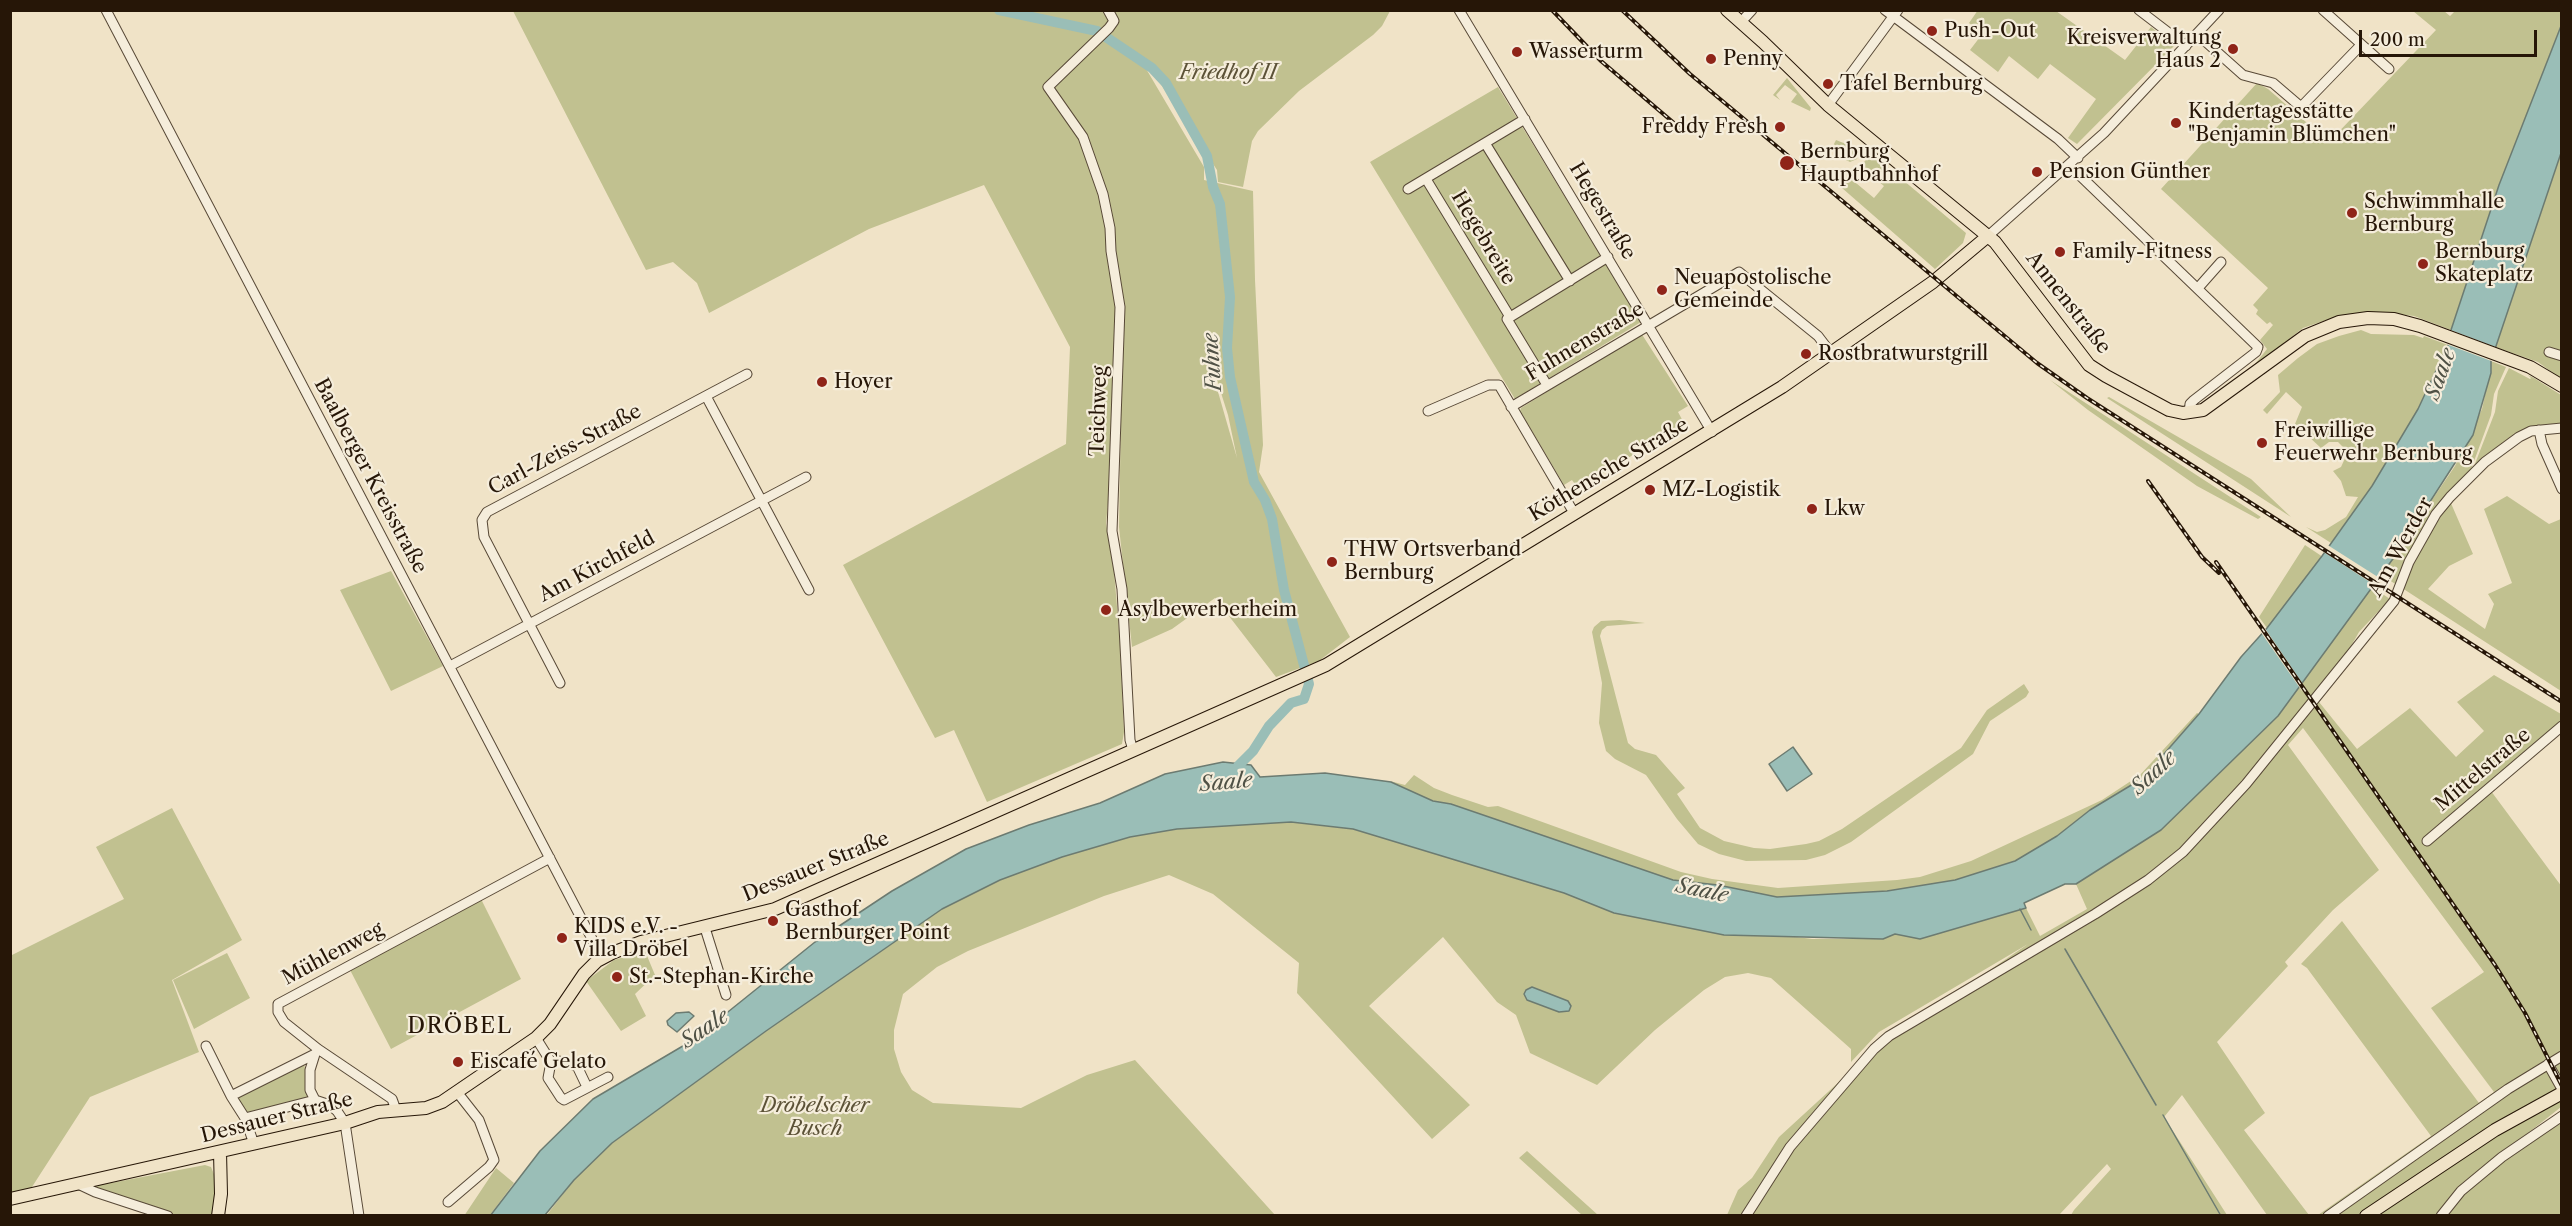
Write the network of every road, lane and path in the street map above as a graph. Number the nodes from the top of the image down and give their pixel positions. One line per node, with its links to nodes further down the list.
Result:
1 (106, 10): 49 (street, Baalberger Kreisstraße)
2 (1108, 10): 52 (street, Teichweg)
3 (1459, 10): 17 (street, Hegestraße)
4 (1727, 10): 11 (main road, Annenstraße)
5 (1752, 10): 11 (street)
6 (1885, 10): 10 (street)
7 (2139, 10): 14 (street)
8 (2219, 10): 12 (street)
9 (2323, 10): 13 (street)
10 (1896, 14): 16 (street); 19 (street)
11 (1741, 22): 16 (main road, Annenstraße)
12 (2197, 34): 13 (street); 14 (street)
13 (2361, 45): 15 (street)
14 (2186, 46): 19 (street)
15 (2389, 69)
16 (1828, 105): 23 (main road, Annenstraße)
17 (1525, 119): 18 (street, Hegebreite); 24 (street, Hegestraße)
18 (1485, 143): 21 (street, Hegebreite); 26 (street)
19 (2078, 158): 20 (street)
20 (2069, 165): 23 (street); 27 (street)
21 (1426, 179): 22 (street, Hegebreite); 28 (street, Hegebreite)
22 (1408, 189)
23 (1988, 236): 31 (main road, Köthensche Straße); 39 (main road, Annenstraße)
24 (1608, 257): 26 (street, Hegebreite); 29 (street, Hegestraße)
25 (2221, 262): 27 (street)
26 (1570, 281): 28 (street, Hegebreite)
27 (2198, 288): 39 (street)
28 (1510, 317): 34 (street, Hegebreite)
29 (1648, 324): 31 (street, Fuhnenstraße); 34 (street, Fuhnenstraße); 42 (street, Hegestraße)
30 (2549, 352): 32 (street)
31 (1831, 353): 42 (main road, Köthensche Straße)
32 (2562, 356)
33 (747, 374): 36 (street)
34 (1547, 385): 37 (street, Fuhnenstraße)
35 (2562, 386): 39 (main road)
36 (706, 396): 45 (street); 48 (street, Carl-Zeiss-Straße)
37 (1511, 407): 38 (street); 46 (street)
38 (1428, 411)
39 (2189, 413)
40 (2562, 428): 41 (street, Am Werder)
41 (2539, 430): 44 (street); 82 (street, Am Werder)
42 (1712, 432): 46 (main road, Köthensche Straße)
43 (806, 477): 45 (street, Am Kirchfeld)
44 (2562, 489)
45 (762, 500): 47 (street); 48 (street, Am Kirchfeld)
46 (1574, 513): 52 (main road, Köthensche Straße)
47 (809, 590)
48 (529, 623): 49 (street, Am Kirchfeld); 50 (street)
49 (450, 666): 54 (street, Baalberger Kreisstraße)
50 (560, 682)
51 (2562, 726): 53 (street, Mittelstraße)
52 (1133, 750): 55 (main road, Dessauer Straße)
53 (2427, 841)
54 (550, 858): 56 (street, Baalberger Kreisstraße); 60 (street, Mühlenweg)
55 (705, 928): 56 (main road, Dessauer Straße); 57 (street)
56 (602, 958): 58 (main road, Dessauer Straße)
57 (726, 995)
58 (536, 1038): 62 (street); 67 (main road, Dessauer Straße)
59 (206, 1046): 68 (street)
60 (316, 1051): 68 (street); 69 (street); 70 (street, Mühlenweg)
61 (2562, 1056): 63 (street)
62 (550, 1062): 65 (street); 65 (street)
63 (2548, 1064): 66 (street); 83 (street)
64 (608, 1077): 65 (street)
65 (587, 1087)
66 (2562, 1091): 84 (main road)
67 (457, 1092): 70 (main road, Dessauer Straße); 78 (street)
68 (231, 1096): 72 (street)
69 (315, 1100): 72 (street); 73 (street)
70 (396, 1110): 73 (main road, Dessauer Straße)
71 (2562, 1116): 85 (street)
72 (245, 1118): 74 (street)
73 (345, 1123): 74 (main road, Dessauer Straße); 81 (street)
74 (254, 1144): 75 (main road, Dessauer Straße)
75 (220, 1152): 76 (main road, Dessauer Straße); 80 (main road)
76 (78, 1184): 77 (main road, Dessauer Straße); 79 (street)
77 (10, 1199)
78 (448, 1202)
79 (166, 1215)
80 (218, 1215)
81 (359, 1215)
82 (1746, 1215)
83 (2328, 1215)
84 (2366, 1215)
85 (2441, 1215)

